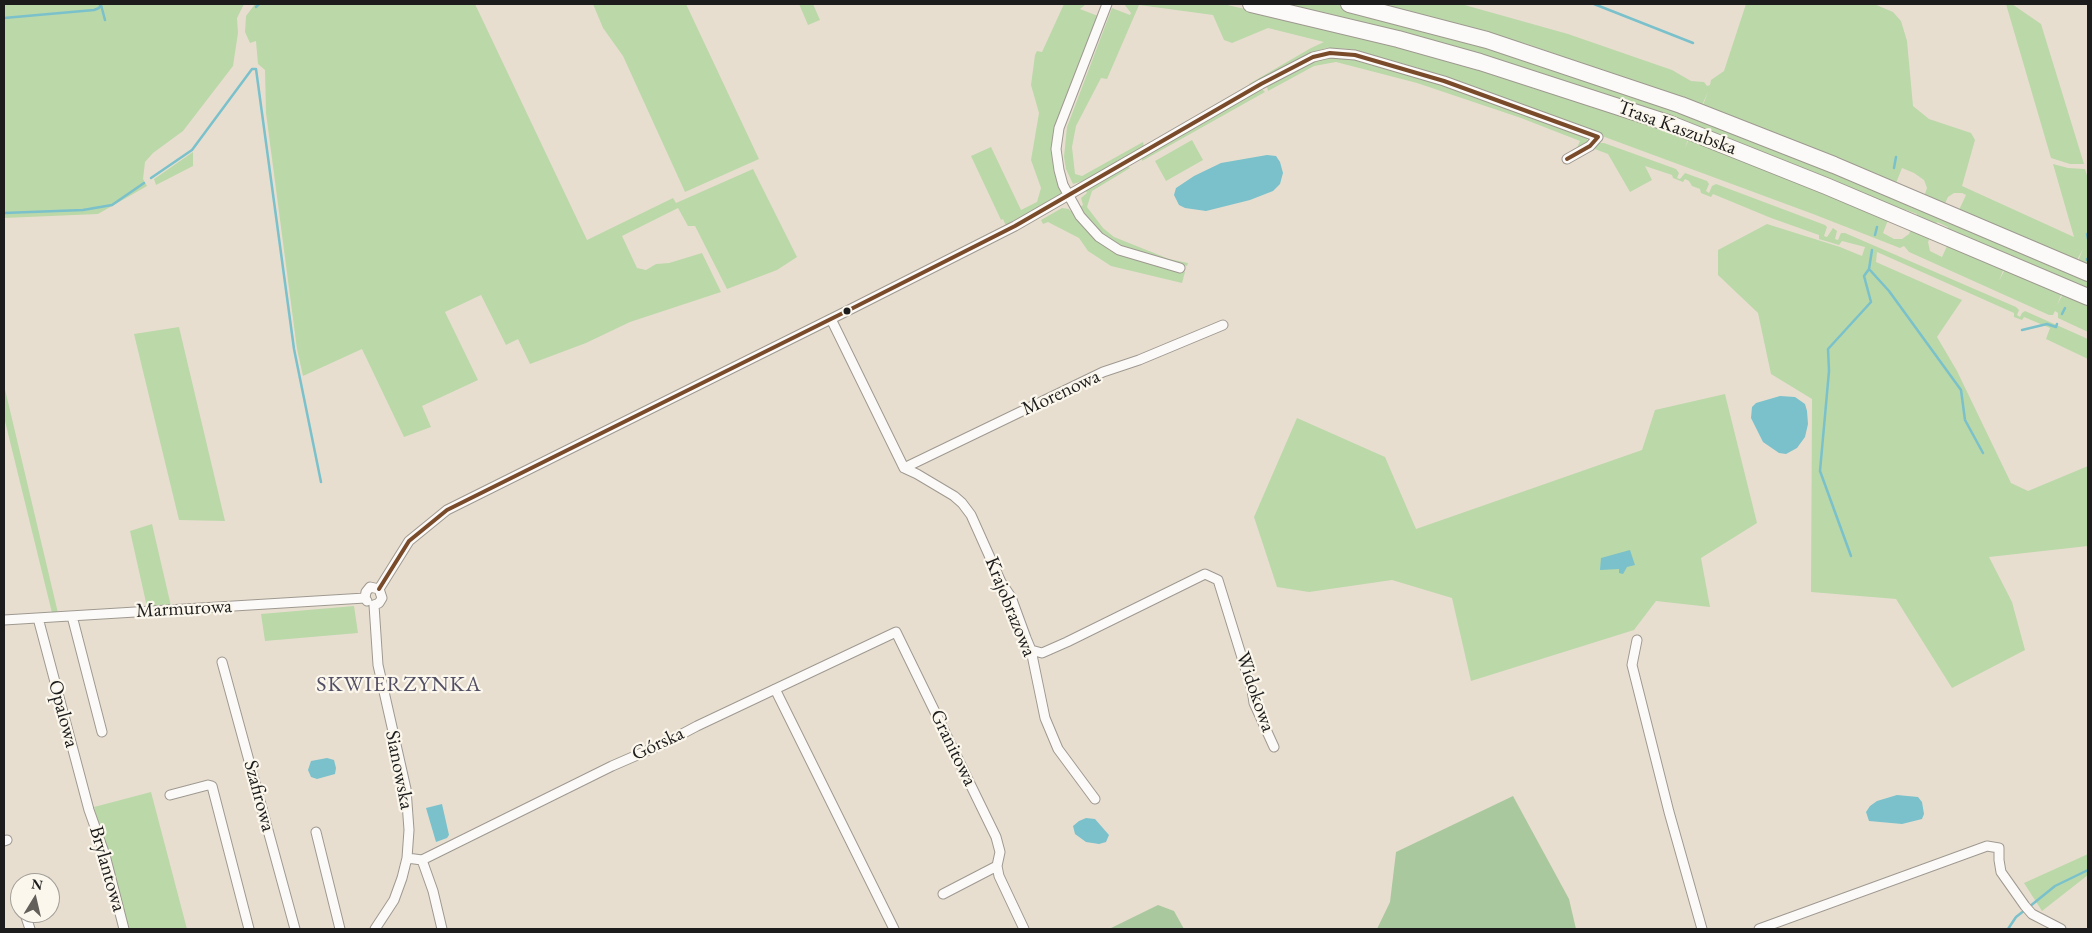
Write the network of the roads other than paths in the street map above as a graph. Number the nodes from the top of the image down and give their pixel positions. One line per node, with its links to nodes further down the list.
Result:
1 (1106, 4): 5 (street)
2 (1251, 4): 8 (highway, Trasa Kaszubska)
3 (1349, 4): 7 (highway, Trasa Kaszubska)
4 (1567, 160): 5 (street)
5 (1070, 196): 6 (street); 9 (street)
6 (1180, 268)
7 (2088, 273)
8 (2088, 297)
9 (831, 319): 11 (street); 12 (street)
10 (1222, 325): 11 (street, Morenowa)
11 (904, 468): 20 (street, Krajobrazowa)
12 (380, 589): 13 (street); 14 (street)
13 (365, 598): 14 (street); 15 (street, Marmurowa)
14 (374, 605): 29 (street, Sianowska)
15 (72, 616): 16 (street, Marmurowa); 23 (street)
16 (38, 618): 17 (street, Marmurowa); 27 (street, Opalowa)
17 (4, 620)
18 (896, 632): 22 (street, Górska); 31 (street, Granitowa)
19 (1637, 640): 41 (street)
20 (1030, 650): 24 (street, Widokowa); 26 (street, Krajobrazowa)
21 (222, 662): 36 (street, Szafirowa)
22 (775, 689): 30 (street, Górska); 33 (street)
23 (102, 732)
24 (1274, 747)
25 (170, 795): 35 (street)
26 (1095, 799)
27 (89, 810): 34 (street, Brylantowa)
28 (316, 832): 37 (street)
29 (407, 858): 30 (street); 38 (street, Sianowska)
30 (422, 860): 39 (street)
31 (997, 866): 32 (street); 40 (street)
32 (943, 894)
33 (893, 928)
34 (124, 929)
35 (249, 929)
36 (295, 929)
37 (340, 929)
38 (375, 929)
39 (442, 929)
40 (1024, 929)
41 (1702, 929)
42 (1759, 929): 43 (street)
43 (2061, 929)

